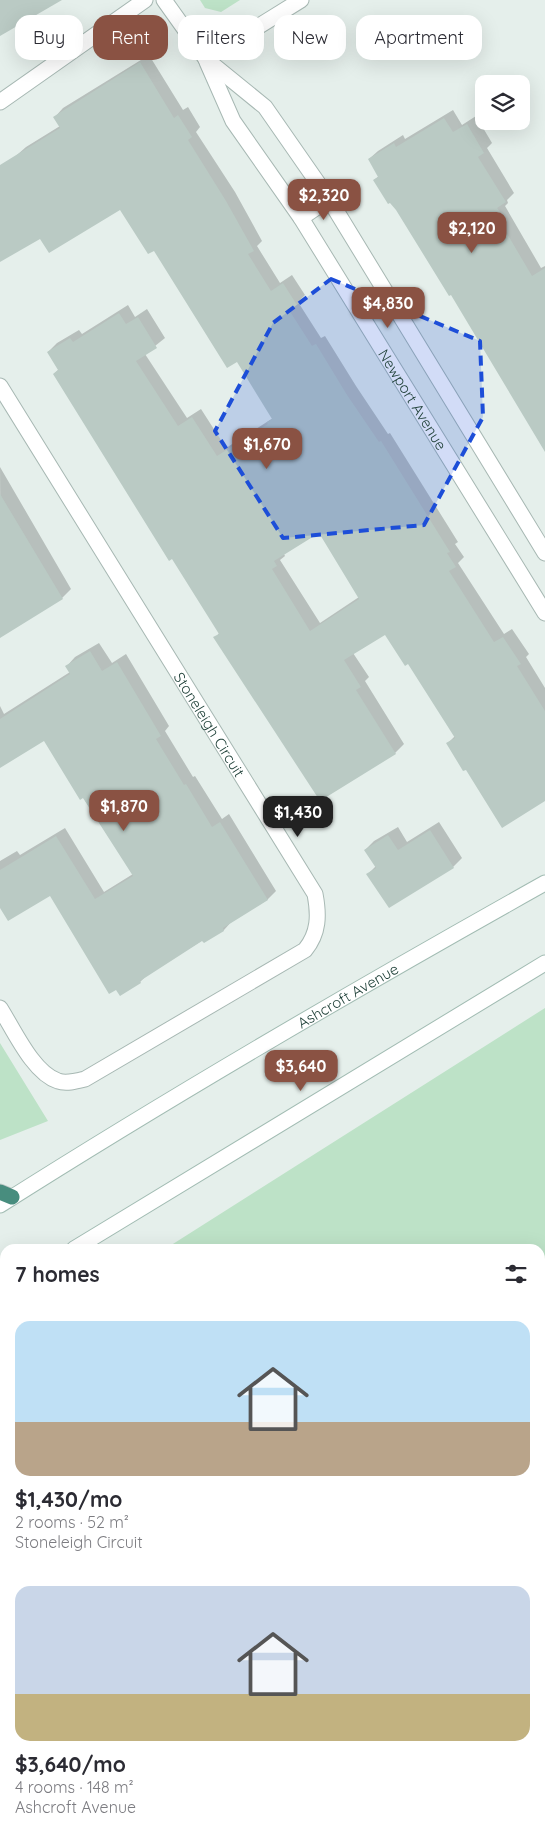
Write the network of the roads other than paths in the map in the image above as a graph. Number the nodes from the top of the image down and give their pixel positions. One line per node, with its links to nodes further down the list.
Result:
1 (145, 0): 8 (street)
2 (164, 0): 4 (street, Newport Avenue)
3 (301, 0): 5 (street)
4 (178, 19)
5 (264, 23)
6 (207, 60): 10 (street, Newport Avenue)
7 (208, 60): 9 (street, Newport Avenue)
8 (0, 102)
9 (329, 199): 10 (street); 12 (street, Newport Avenue)
10 (302, 218): 13 (street, Newport Avenue)
11 (0, 386): 16 (street, Stoneleigh Circuit)
12 (545, 553)
13 (545, 613)
14 (545, 883): 17 (street, Ashcroft Avenue)
15 (545, 963): 18 (street)
16 (0, 1008)
17 (4, 1198)
18 (82, 1244)

